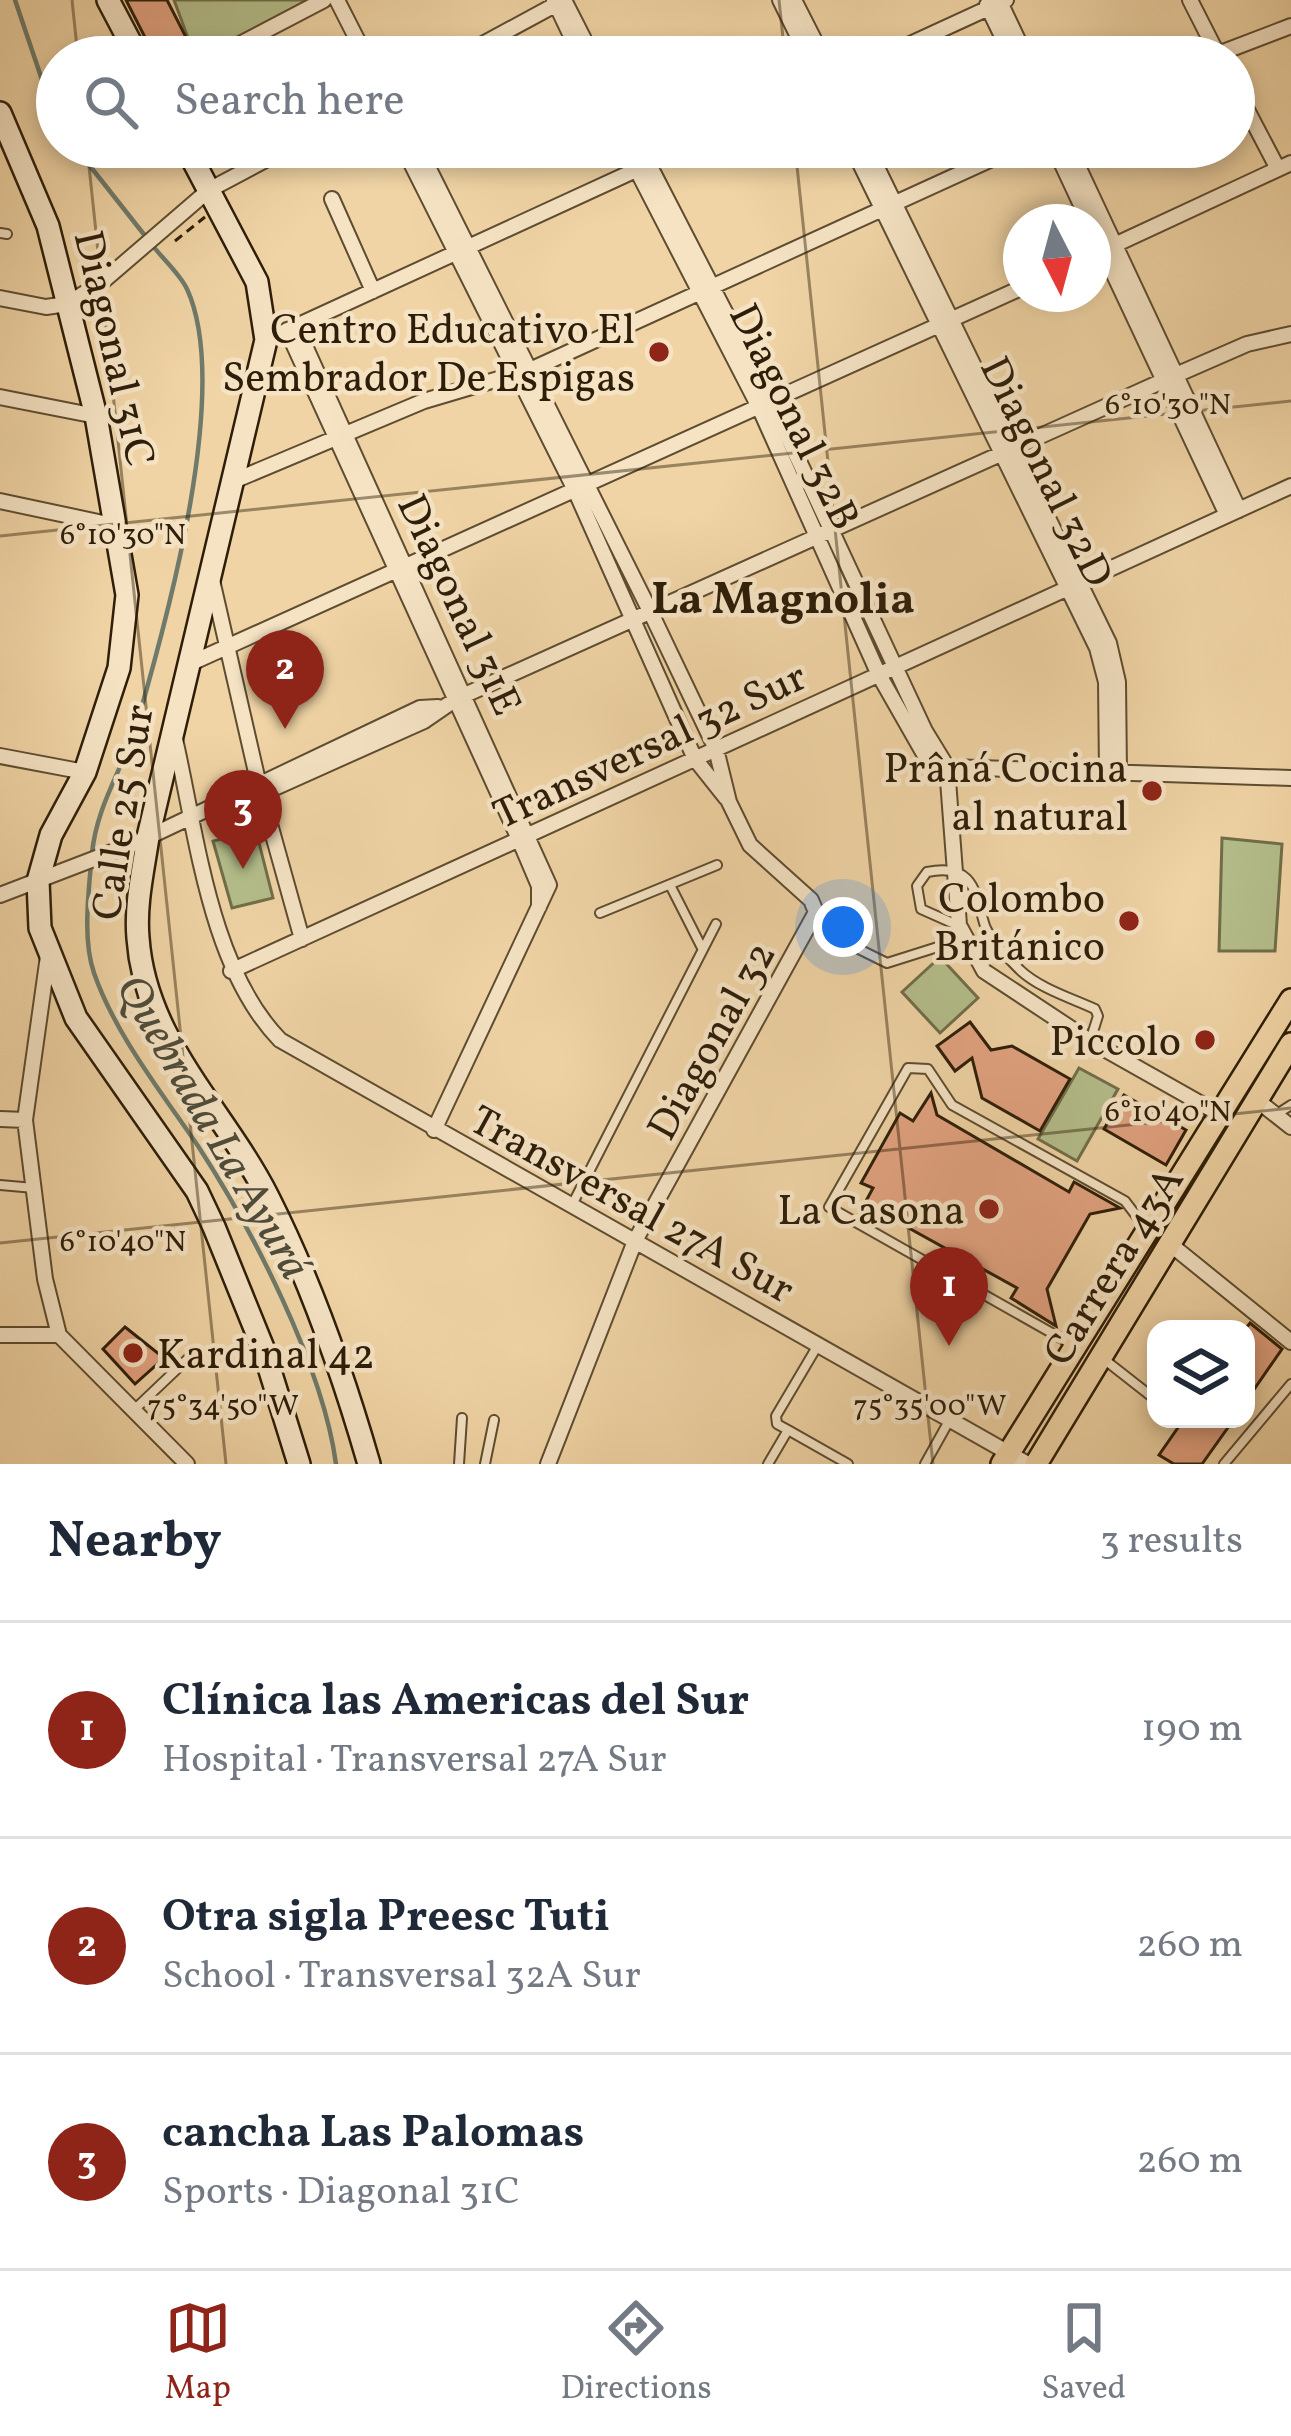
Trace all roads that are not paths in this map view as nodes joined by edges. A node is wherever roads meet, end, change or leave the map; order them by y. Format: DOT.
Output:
graph roads {
  1 [pos="108,0"];
  2 [pos="324,0"];
  3 [pos="337,0"];
  4 [pos="780,0"];
  5 [pos="794,0"];
  6 [pos="1190,0"];
  7 [pos="558,2"];
  8 [pos="996,2"];
  9 [pos="1291,26"];
  10 [pos="127,36"];
  11 [pos="255,36"];
  12 [pos="355,36"];
  13 [pos="497,36"];
  14 [pos="572,36"];
  15 [pos="580,36"];
  16 [pos="798,36"];
  17 [pos="812,36"];
  18 [pos="926,36"];
  19 [pos="1006,36"];
  20 [pos="1015,36"];
  21 [pos="1207,36"];
  22 [pos="1255,40"];
  23 [pos="0,113"];
  24 [pos="1255,119"];
  25 [pos="1284,166"];
  26 [pos="197,168"];
  27 [pos="250,168"];
  28 [pos="415,168"];
  29 [pos="427,168"];
  30 [pos="640,168"];
  31 [pos="642,168"];
  32 [pos="865,168"];
  33 [pos="875,168"];
  34 [pos="973,168"];
  35 [pos="1064,168"];
  36 [pos="1076,168"];
  37 [pos="209,190"];
  38 [pos="332,199"];
  39 [pos="1081,204"];
  40 [pos="1088,204"];
  41 [pos="889,207"];
  42 [pos="1111,247"];
  43 [pos="462,250"];
  44 [pos="1111,264"];
  45 [pos="373,291"];
  46 [pos="704,291"];
  47 [pos="1003,296"];
  48 [pos="0,298"];
  49 [pos="67,304"];
  50 [pos="946,322"];
  51 [pos="283,332"];
  52 [pos="1291,334"];
  53 [pos="524,372"];
  54 [pos="1170,378"];
  55 [pos="0,397"];
  56 [pos="765,404"];
  57 [pos="96,416"];
  58 [pos="342,434"];
  59 [pos="1009,451"];
  60 [pos="236,480"];
  61 [pos="1291,486"];
  62 [pos="582,487"];
  63 [pos="0,501"];
  64 [pos="1233,512"];
  65 [pos="117,526"];
  66 [pos="827,534"];
  67 [pos="402,568"];
  68 [pos="210,569"];
  69 [pos="1076,584"];
  70 [pos="644,616"];
  71 [pos="226,647"];
  72 [pos="186,665"];
  73 [pos="896,667"];
  74 [pos="879,675"];
  75 [pos="461,697"];
  76 [pos="172,728"];
  77 [pos="716,749"];
  78 [pos="0,756"];
  79 [pos="695,759"];
  80 [pos="947,767"];
  81 [pos="85,772"];
  82 [pos="1113,772"];
  83 [pos="1291,778"];
  84 [pos="260,788"];
  85 [pos="729,802"];
  86 [pos="192,815"];
  87 [pos="525,837"];
  88 [pos="140,841"];
  89 [pos="717,865"];
  90 [pos="951,871"];
  91 [pos="45,879"];
  92 [pos="670,885"];
  93 [pos="0,895"];
  94 [pos="600,913"];
  95 [pos="716,923"];
  96 [pos="812,926"];
  97 [pos="961,932"];
  98 [pos="302,939"];
  99 [pos="703,949"];
  100 [pos="48,954"];
  101 [pos="231,971"];
  102 [pos="1291,1000"];
  103 [pos="1090,1041"];
  104 [pos="1291,1044"];
  105 [pos="1291,1105"];
  106 [pos="1268,1107"];
  107 [pos="1223,1116"];
  108 [pos="0,1119"];
  109 [pos="26,1120"];
  110 [pos="1291,1127"];
  111 [pos="434,1130"];
  112 [pos="0,1185"];
  113 [pos="34,1188"];
  114 [pos="572,1207"];
  115 [pos="1147,1230"];
  116 [pos="634,1241"];
  117 [pos="1170,1244"];
  118 [pos="0,1335"];
  119 [pos="59,1335"];
  120 [pos="1291,1342"];
  121 [pos="818,1345"];
  122 [pos="1074,1346"];
  123 [pos="196,1351"];
  124 [pos="1101,1357"];
  125 [pos="1291,1384"];
  126 [pos="1147,1393"];
  127 [pos="135,1409"];
  128 [pos="462,1418"];
  129 [pos="950,1419"];
  130 [pos="494,1420"];
  131 [pos="788,1430"];
  132 [pos="1019,1461"];
  133 [pos="929,1463"];
  134 [pos="187,1464"];
  135 [pos="299,1464"];
  136 [pos="370,1464"];
  137 [pos="459,1464"];
  138 [pos="485,1464"];
  139 [pos="548,1464"];
  140 [pos="768,1464"];
  141 [pos="848,1464"];
  142 [pos="1224,1464"];
  1 -- 10 [label="main road"];
  2 -- 11 [label="street"];
  3 -- 12 [label="street"];
  4 -- 16 [label="street"];
  5 -- 17 [label="street"];
  6 -- 21 [label="street"];
  7 -- 13 [label="street"];
  7 -- 14 [label="street"];
  7 -- 15 [label="street"];
  8 -- 18 [label="street"];
  8 -- 19 [label="street"];
  8 -- 20 [label="street"];
  9 -- 22 [label="street"];
  23 -- 49 [label="main road, Diagonal 31C"];
  24 -- 25 [label="street"];
  25 -- 42 [label="street"];
  26 -- 37 [label="main road, Calle 25 Sur"];
  27 -- 37 [label="street"];
  28 -- 43 [label="street, Diagonal 32"];
  29 -- 43 [label="street, Diagonal 32"];
  30 -- 43 [label="street"];
  31 -- 46 [label="street, Diagonal 32B"];
  32 -- 41 [label="street, Diagonal 32D"];
  33 -- 41 [label="street, Diagonal 32D"];
  34 -- 41 [label="street"];
  35 -- 39 [label="street"];
  36 -- 40 [label="street"];
  37 -- 49 [label="street"];
  37 -- 51 [label="main road, Calle 25 Sur"];
  38 -- 45 [label="street"];
  41 -- 46 [label="street"];
  41 -- 50 [label="street, Diagonal 32D"];
  43 -- 45 [label="street"];
  43 -- 53 [label="street, Diagonal 32"];
  44 -- 54 [label="street"];
  45 -- 51 [label="street"];
  46 -- 53 [label="street"];
  46 -- 56 [label="street, Diagonal 32B"];
  47 -- 50 [label="street"];
  48 -- 49 [label="street"];
  49 -- 57 [label="main road, Diagonal 31C"];
  50 -- 56 [label="street"];
  50 -- 59 [label="street, Diagonal 32D"];
  51 -- 58 [label="street, Diagonal 31E"];
  51 -- 60 [label="main road, Calle 25 Sur"];
  52 -- 54 [label="street"];
  53 -- 58 [label="street"];
  53 -- 62 [label="street, Diagonal 32"];
  54 -- 59 [label="street"];
  54 -- 64 [label="street"];
  55 -- 57 [label="street"];
  56 -- 62 [label="street"];
  56 -- 66 [label="street, Diagonal 32B"];
  57 -- 65 [label="main road, Diagonal 31C"];
  58 -- 60 [label="street"];
  58 -- 67 [label="street, Diagonal 31E"];
  59 -- 66 [label="street"];
  59 -- 69 [label="street, Diagonal 32D"];
  60 -- 68 [label="main road, Calle 25 Sur"];
  61 -- 64 [label="street, Transversal 32 Sur"];
  62 -- 67 [label="street"];
  62 -- 70 [label="street, Diagonal 32"];
  63 -- 65 [label="street"];
  64 -- 69 [label="street, Transversal 32 Sur"];
  65 -- 81 [label="main road, Diagonal 31C"];
  66 -- 70 [label="street"];
  66 -- 73 [label="street, Diagonal 32B"];
  66 -- 74 [label="street, Diagonal 32B"];
  67 -- 71 [label="street"];
  67 -- 75 [label="street, Diagonal 31E"];
  68 -- 71 [label="street"];
  68 -- 72 [label="main road, Calle 25 Sur"];
  69 -- 73 [label="street, Transversal 32 Sur"];
  69 -- 82 [label="street, Diagonal 32D"];
  70 -- 75 [label="street"];
  70 -- 77 [label="street, Diagonal 32"];
  70 -- 79 [label="street, Diagonal 32"];
  71 -- 72 [label="street"];
  71 -- 84 [label="street"];
  72 -- 76 [label="main road, Calle 25 Sur"];
  73 -- 74 [label="street, Transversal 32 Sur"];
  73 -- 80 [label="street, Diagonal 32B"];
  74 -- 77 [label="street, Transversal 32 Sur"];
  74 -- 80 [label="street, Diagonal 32B"];
  75 -- 84 [label="street"];
  75 -- 87 [label="street, Diagonal 31E"];
  76 -- 86 [label="street"];
  76 -- 88 [label="main road, Calle 25 Sur"];
  77 -- 79 [label="street, Transversal 32 Sur"];
  77 -- 85 [label="street, Diagonal 32"];
  78 -- 81 [label="street"];
  79 -- 85 [label="street, Diagonal 32"];
  79 -- 87 [label="street, Transversal 32 Sur"];
  80 -- 82 [label="street"];
  80 -- 90 [label="street, Diagonal 32B"];
  81 -- 91 [label="main road, Diagonal 31C"];
  82 -- 83 [label="street"];
  84 -- 86 [label="street"];
  84 -- 98 [label="street"];
  85 -- 96 [label="street, Diagonal 32"];
  86 -- 88 [label="street"];
  86 -- 101 [label="street"];
  87 -- 98 [label="street, Transversal 32 Sur"];
  87 -- 111 [label="street, Diagonal 31E"];
  88 -- 91 [label="street"];
  88 -- 136 [label="main road, Calle 25 Sur"];
  89 -- 92 [label="lane"];
  90 -- 97 [label="street, Diagonal 32B"];
  90 -- 97 [label="lane"];
  90 -- 103 [label="lane"];
  91 -- 93 [label="street"];
  91 -- 100 [label="main road"];
  92 -- 94 [label="lane"];
  92 -- 99 [label="lane"];
  95 -- 99 [label="lane"];
  96 -- 97 [label="lane"];
  96 -- 116 [label="street, Diagonal 32"];
  97 -- 103 [label="street"];
  98 -- 101 [label="street, Transversal 32 Sur"];
  99 -- 114 [label="lane"];
  100 -- 109 [label="street"];
  100 -- 135 [label="main road"];
  101 -- 111 [label="street, Transversal 27A Sur"];
  102 -- 107 [label="main road, Carrera 43A"];
  103 -- 107 [label="street"];
  104 -- 106 [label="main road, Carrera 43A"];
  105 -- 106 [label="lane"];
  106 -- 110 [label="street"];
  106 -- 117 [label="main road, Carrera 43A"];
  107 -- 115 [label="main road, Carrera 43A"];
  108 -- 109 [label="street"];
  109 -- 113 [label="street"];
  111 -- 114 [label="street, Transversal 27A Sur"];
  112 -- 113 [label="lane"];
  113 -- 119 [label="street"];
  114 -- 116 [label="street, Transversal 27A Sur"];
  115 -- 122 [label="main road, Carrera 43A"];
  115 -- 122 [label="lane"];
  116 -- 121 [label="street, Transversal 27A Sur"];
  116 -- 139 [label="street, Diagonal 32"];
  117 -- 120 [label="street"];
  117 -- 124 [label="main road, Carrera 43A"];
  118 -- 119 [label="street"];
  119 -- 127 [label="street"];
  121 -- 129 [label="street, Transversal 27A Sur"];
  121 -- 131 [label="lane"];
  122 -- 132 [label="main road, Carrera 43A"];
  123 -- 127 [label="lane"];
  124 -- 126 [label="lane"];
  124 -- 132 [label="main road, Carrera 43A"];
  125 -- 142 [label="lane"];
  127 -- 134 [label="street"];
  128 -- 137 [label="lane"];
  129 -- 132 [label="street, Transversal 27A Sur"];
  129 -- 133 [label="lane"];
  130 -- 138 [label="lane"];
  131 -- 140 [label="lane"];
  131 -- 141 [label="lane"];
}
